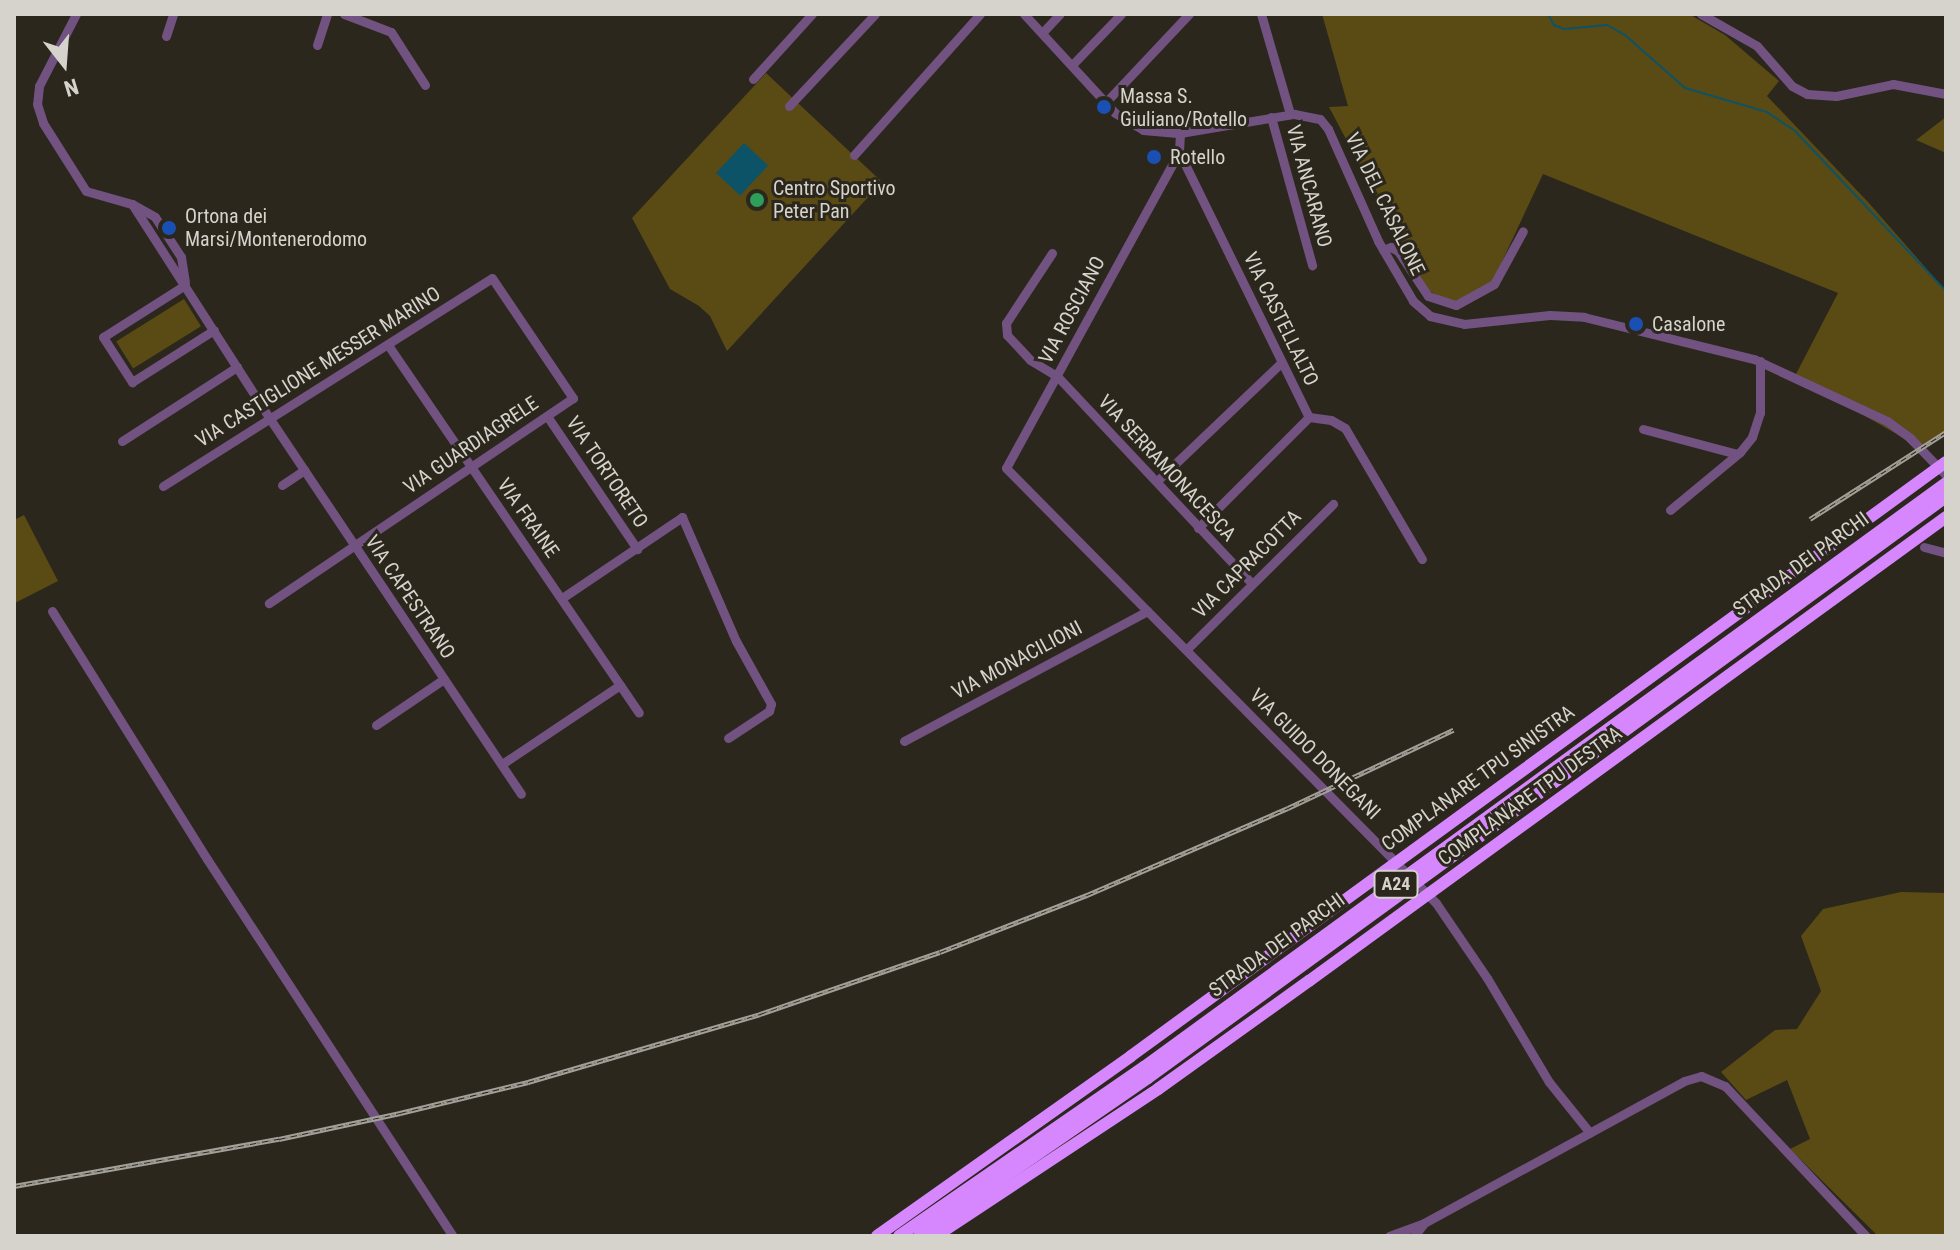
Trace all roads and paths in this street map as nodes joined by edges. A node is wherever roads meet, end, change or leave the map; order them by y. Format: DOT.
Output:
graph roads {
  1 [pos="76,14"];
  2 [pos="173,14"];
  3 [pos="327,14"];
  4 [pos="344,14"];
  5 [pos="812,14"];
  6 [pos="875,14"];
  7 [pos="980,14"];
  8 [pos="1024,14"];
  9 [pos="1060,14"];
  10 [pos="1121,14"];
  11 [pos="1189,14"];
  12 [pos="1261,14"];
  13 [pos="1701,14"];
  14 [pos="1042,33"];
  15 [pos="166,36"];
  16 [pos="317,45"];
  17 [pos="1072,65"];
  18 [pos="753,79"];
  19 [pos="425,85"];
  20 [pos="1946,94"];
  21 [pos="1106,102"];
  22 [pos="789,106"];
  23 [pos="1290,114"];
  24 [pos="1271,117"];
  25 [pos="1180,133"];
  26 [pos="1179,152"];
  27 [pos="854,155"];
  28 [pos="1523,231"];
  29 [pos="1383,250"];
  30 [pos="1052,253"];
  31 [pos="1312,265"];
  32 [pos="492,278"];
  33 [pos="185,285"];
  34 [pos="214,330"];
  35 [pos="388,345"];
  36 [pos="1760,361"];
  37 [pos="1281,363"];
  38 [pos="237,367"];
  39 [pos="1057,376"];
  40 [pos="547,416"];
  41 [pos="1309,417"];
  42 [pos="270,419"];
  43 [pos="1643,429"];
  44 [pos="122,441"];
  45 [pos="1737,454"];
  46 [pos="1946,462"];
  47 [pos="470,467"];
  48 [pos="1006,468"];
  49 [pos="304,470"];
  50 [pos="1946,475"];
  51 [pos="1157,481"];
  52 [pos="1946,483"];
  53 [pos="282,485"];
  54 [pos="163,486"];
  55 [pos="1946,497"];
  56 [pos="1333,504"];
  57 [pos="1670,510"];
  58 [pos="1946,517"];
  59 [pos="1198,528"];
  60 [pos="1892,529"];
  61 [pos="354,545"];
  62 [pos="1924,547"];
  63 [pos="637,549"];
  64 [pos="1946,553"];
  65 [pos="1422,559"];
  66 [pos="1252,584"];
  67 [pos="562,598"];
  68 [pos="269,603"];
  69 [pos="52,611"];
  70 [pos="1147,611"];
  71 [pos="1187,649"];
  72 [pos="444,679"];
  73 [pos="620,685"];
  74 [pos="639,713"];
  75 [pos="376,725"];
  76 [pos="728,738"];
  77 [pos="904,741"];
  78 [pos="502,764"];
  79 [pos="521,794"];
  80 [pos="1590,1133"];
  81 [pos="1424,1223"];
  82 [pos="453,1236"];
  83 [pos="877,1236"];
  84 [pos="899,1236"];
  85 [pos="919,1236"];
  86 [pos="936,1236"];
  87 [pos="1389,1236"];
  88 [pos="1414,1236"];
  89 [pos="1866,1236"];
  1 -- 33 [label="street, VIA CAPESTRANO"];
  2 -- 15 [label="street"];
  3 -- 16 [label="street"];
  4 -- 19 [label="street"];
  5 -- 18 [label="street"];
  6 -- 22 [label="street"];
  7 -- 27 [label="street"];
  8 -- 14 [label="street, VIA DEL CASALONE"];
  9 -- 14 [label="street"];
  10 -- 17 [label="street"];
  11 -- 21 [label="street"];
  12 -- 23 [label="street"];
  13 -- 20 [label="street"];
  14 -- 17 [label="street, VIA DEL CASALONE"];
  17 -- 21 [label="street, VIA DEL CASALONE"];
  21 -- 25 [label="street, VIA DEL CASALONE"];
  23 -- 24 [label="street, VIA DEL CASALONE"];
  23 -- 29 [label="street, VIA DEL CASALONE"];
  24 -- 25 [label="street, VIA DEL CASALONE"];
  24 -- 31 [label="street, VIA ANCARANO"];
  25 -- 26 [label="street"];
  26 -- 37 [label="street, VIA CASTELLALTO"];
  26 -- 39 [label="street, VIA ROSCIANO"];
  28 -- 29 [label="street"];
  29 -- 36 [label="street, VIA DEL CASALONE"];
  30 -- 39 [label="street, VIA SERRAMONACESCA"];
  32 -- 35 [label="street, VIA CASTIGLIONE MESSER MARINO"];
  32 -- 40 [label="street, VIA GUARDIAGRELE"];
  33 -- 34 [label="street, VIA CAPESTRANO"];
  33 -- 34 [label="street"];
  34 -- 38 [label="street, VIA CAPESTRANO"];
  35 -- 42 [label="street, VIA CASTIGLIONE MESSER MARINO"];
  35 -- 47 [label="street, VIA FRAINE"];
  36 -- 45 [label="street"];
  36 -- 50 [label="street, VIA DEL CASALONE"];
  37 -- 41 [label="street, VIA CASTELLALTO"];
  37 -- 51 [label="street"];
  38 -- 42 [label="street, VIA CAPESTRANO"];
  38 -- 44 [label="street"];
  39 -- 48 [label="street, VIA ROSCIANO"];
  39 -- 51 [label="street, VIA SERRAMONACESCA"];
  40 -- 47 [label="street, VIA GUARDIAGRELE"];
  40 -- 63 [label="street, VIA TORTORETO"];
  41 -- 59 [label="street"];
  41 -- 65 [label="street, VIA CASTELLALTO"];
  42 -- 49 [label="street, VIA CAPESTRANO"];
  42 -- 54 [label="street, VIA CASTIGLIONE MESSER MARINO"];
  43 -- 45 [label="street"];
  45 -- 57 [label="street"];
  46 -- 83 [label="highway, COMPLANARE TPU SINISTRA"];
  47 -- 61 [label="street, VIA GUARDIAGRELE"];
  47 -- 67 [label="street, VIA FRAINE"];
  48 -- 70 [label="street, VIA GUIDO DONEGANI"];
  49 -- 53 [label="street"];
  49 -- 61 [label="street, VIA CAPESTRANO"];
  51 -- 59 [label="street, VIA SERRAMONACESCA"];
  52 -- 60 [label="highway, STRADA DEI PARCHI / A24"];
  55 -- 60 [label="highway, STRADA DEI PARCHI / A24"];
  56 -- 66 [label="street, VIA CAPRACOTTA"];
  58 -- 86 [label="highway, COMPLANARE TPU DESTRA"];
  59 -- 66 [label="street, VIA SERRAMONACESCA"];
  60 -- 84 [label="highway, STRADA DEI PARCHI / A24"];
  60 -- 85 [label="highway, STRADA DEI PARCHI / A24"];
  61 -- 68 [label="street, VIA GUARDIAGRELE"];
  61 -- 72 [label="street, VIA CAPESTRANO"];
  62 -- 64 [label="street"];
  63 -- 67 [label="street"];
  63 -- 76 [label="street"];
  66 -- 71 [label="street, VIA CAPRACOTTA"];
  67 -- 73 [label="street, VIA FRAINE"];
  69 -- 82 [label="street"];
  70 -- 71 [label="street, VIA GUIDO DONEGANI"];
  70 -- 77 [label="street, VIA MONACILIONI"];
  71 -- 80 [label="street, VIA GUIDO DONEGANI"];
  72 -- 75 [label="street"];
  72 -- 78 [label="street, VIA CAPESTRANO"];
  73 -- 74 [label="street, VIA FRAINE"];
  73 -- 78 [label="street"];
  78 -- 79 [label="street, VIA CAPESTRANO"];
  80 -- 81 [label="street"];
  80 -- 89 [label="street"];
  81 -- 87 [label="street"];
  81 -- 88 [label="street"];
}
